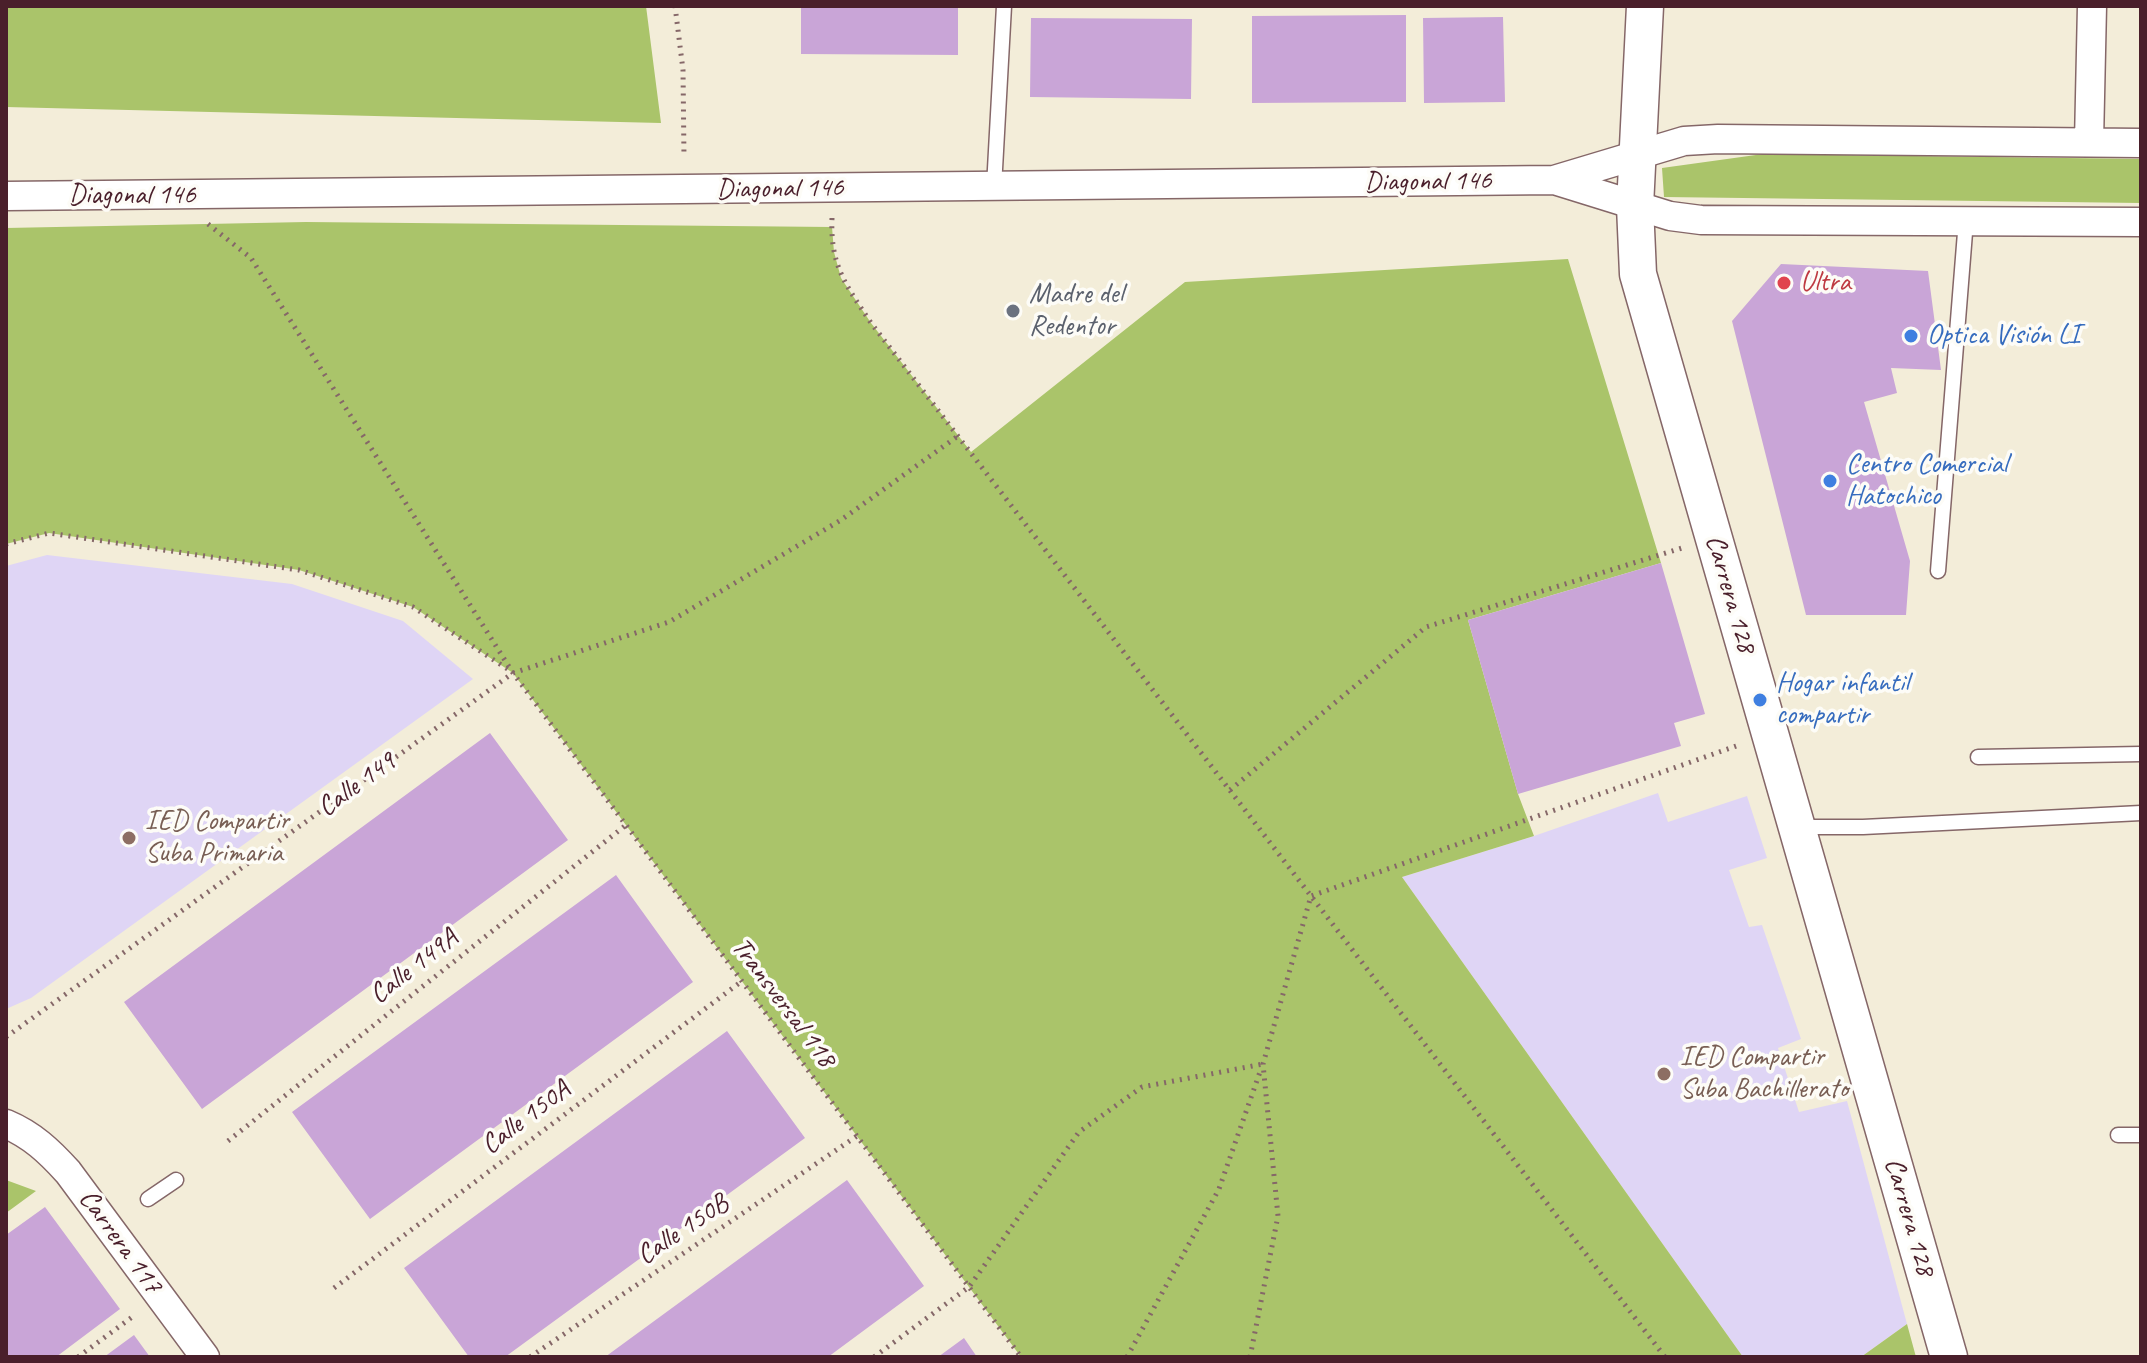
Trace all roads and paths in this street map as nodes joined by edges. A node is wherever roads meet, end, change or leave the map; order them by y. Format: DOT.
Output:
graph roads {
  1 [pos="675,6"];
  2 [pos="1004,6"];
  3 [pos="1645,6"];
  4 [pos="2092,6"];
  5 [pos="2089,142"];
  6 [pos="2141,143"];
  7 [pos="1639,153"];
  8 [pos="1554,180"];
  9 [pos="994,187"];
  10 [pos="834,189"];
  11 [pos="684,190"];
  12 [pos="6,196"];
  13 [pos="173,196"];
  14 [pos="1635,206"];
  15 [pos="1966,220"];
  16 [pos="2141,222"];
  17 [pos="958,436"];
  18 [pos="1713,538"];
  19 [pos="6,544"];
  20 [pos="1938,571"];
  21 [pos="513,673"];
  22 [pos="1770,734"];
  23 [pos="2141,754"];
  24 [pos="1978,757"];
  25 [pos="1230,790"];
  26 [pos="2141,813"];
  27 [pos="626,825"];
  28 [pos="1797,827"];
  29 [pos="1311,896"];
  30 [pos="742,981"];
  31 [pos="6,1037"];
  32 [pos="1263,1064"];
  33 [pos="16,1128"];
  34 [pos="2118,1135"];
  35 [pos="2141,1135"];
  36 [pos="857,1136"];
  37 [pos="228,1141"];
  38 [pos="176,1180"];
  39 [pos="148,1199"];
  40 [pos="969,1287"];
  41 [pos="334,1288"];
  42 [pos="161,1296"];
  43 [pos="78,1357"];
  44 [pos="205,1357"];
  45 [pos="530,1357"];
  46 [pos="874,1357"];
  47 [pos="1021,1357"];
  48 [pos="1127,1357"];
  49 [pos="1250,1357"];
  50 [pos="1665,1357"];
  51 [pos="1949,1357"];
  1 -- 11 [label="path"];
  2 -- 9 [label="lane"];
  3 -- 7 [label="street, Carrera 128"];
  4 -- 5 [label="street"];
  5 -- 6 [label="street, Diagonal 146"];
  5 -- 7 [label="street, Diagonal 146"];
  7 -- 8 [label="street, Diagonal 146"];
  7 -- 14 [label="street, Carrera 128"];
  8 -- 9 [label="street, Diagonal 146"];
  8 -- 14 [label="street, Diagonal 146"];
  9 -- 10 [label="street, Diagonal 146"];
  10 -- 11 [label="street, Diagonal 146"];
  10 -- 17 [label="path"];
  11 -- 13 [label="street, Diagonal 146"];
  12 -- 13 [label="street, Diagonal 146"];
  13 -- 21 [label="path, Transversal 118"];
  14 -- 15 [label="street, Diagonal 146"];
  14 -- 18 [label="street, Carrera 128"];
  15 -- 16 [label="street, Diagonal 146"];
  15 -- 20 [label="lane"];
  17 -- 21 [label="path, Calle 149"];
  17 -- 25 [label="path"];
  18 -- 22 [label="street, Carrera 128"];
  18 -- 25 [label="path"];
  19 -- 21 [label="path"];
  21 -- 27 [label="path, Transversal 118"];
  21 -- 31 [label="path, Calle 149"];
  22 -- 28 [label="street, Carrera 128"];
  22 -- 29 [label="path"];
  23 -- 24 [label="lane"];
  25 -- 29 [label="path"];
  26 -- 28 [label="lane"];
  27 -- 30 [label="path, Transversal 118"];
  27 -- 37 [label="path, Calle 149A"];
  28 -- 51 [label="street, Carrera 128"];
  29 -- 32 [label="path"];
  29 -- 50 [label="path"];
  30 -- 36 [label="path, Transversal 118"];
  30 -- 41 [label="path, Calle 150A"];
  32 -- 40 [label="path"];
  32 -- 48 [label="path"];
  32 -- 49 [label="path"];
  33 -- 42 [label="street, Carrera 117"];
  34 -- 35 [label="lane"];
  36 -- 40 [label="path, Transversal 118"];
  36 -- 45 [label="path, Calle 150B"];
  38 -- 39 [label="lane"];
  40 -- 46 [label="path"];
  40 -- 47 [label="path, Transversal 118"];
  42 -- 43 [label="path"];
  42 -- 44 [label="street, Carrera 117"];
}
